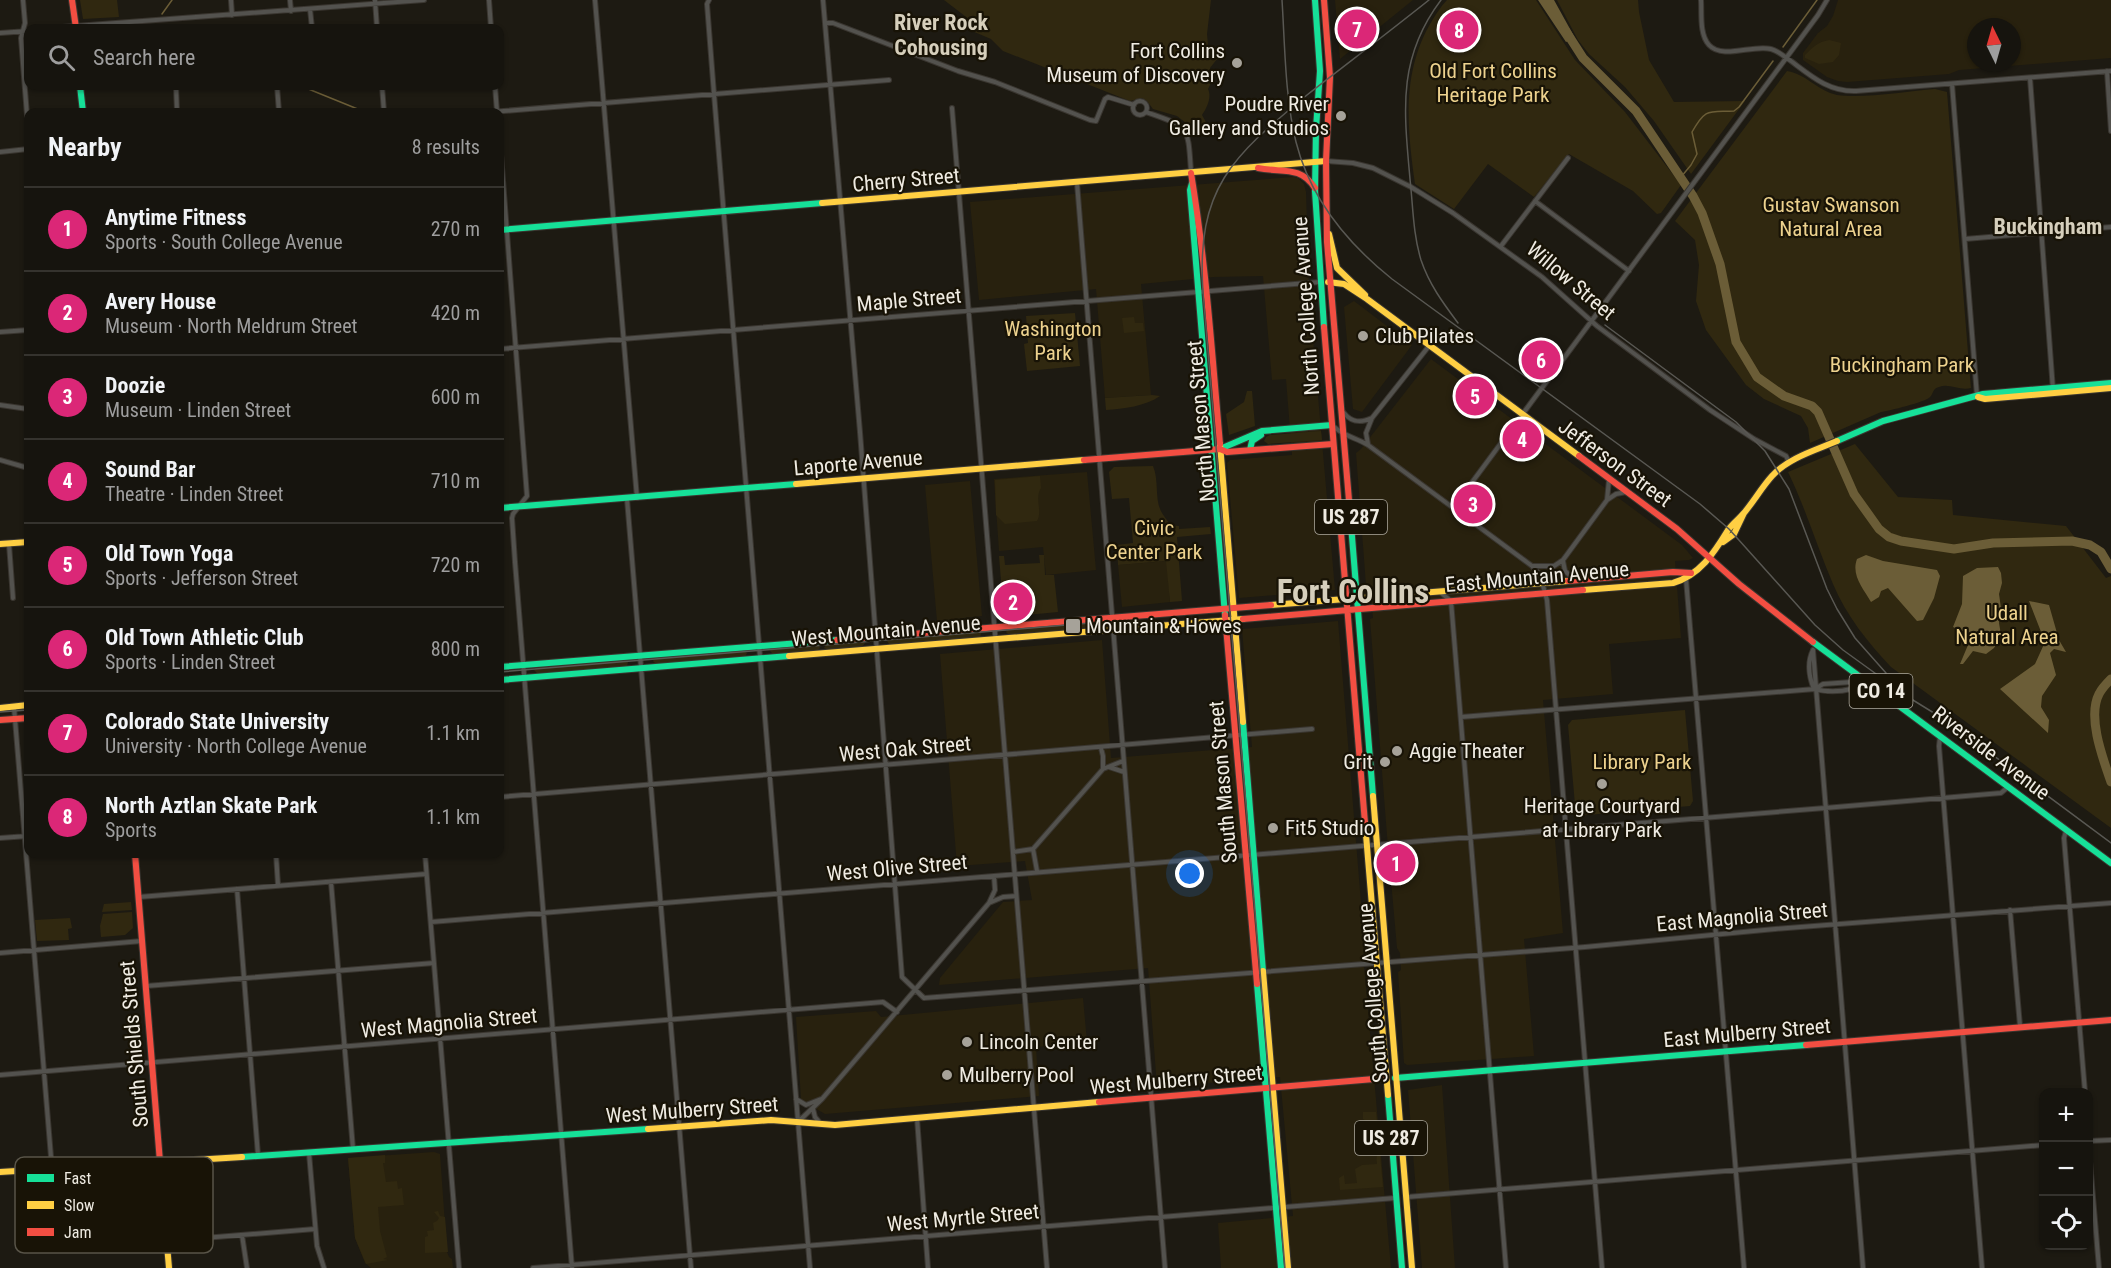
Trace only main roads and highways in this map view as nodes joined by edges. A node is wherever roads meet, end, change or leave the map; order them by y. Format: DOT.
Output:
graph roads {
  1 [pos="72,0"];
  2 [pos="1315,0"];
  3 [pos="1324,0"];
  4 [pos="75,24"];
  5 [pos="80,90"];
  6 [pos="82,108"];
  7 [pos="1326,161"];
  8 [pos="1316,162"];
  9 [pos="1255,167"];
  10 [pos="1191,173"];
  11 [pos="1192,182"];
  12 [pos="1315,188"];
  13 [pos="1327,227"];
  14 [pos="504,230"];
  15 [pos="1320,282"];
  16 [pos="1330,282"];
  17 [pos="1367,299"];
  18 [pos="2111,383"];
  19 [pos="2111,388"];
  20 [pos="2053,391"];
  21 [pos="1332,426"];
  22 [pos="1288,429"];
  23 [pos="1333,444"];
  24 [pos="1212,450"];
  25 [pos="1220,450"];
  26 [pos="1250,450"];
  27 [pos="504,508"];
  28 [pos="24,542"];
  29 [pos="0,544"];
  30 [pos="1710,558"];
  31 [pos="1689,576"];
  32 [pos="1358,598"];
  33 [pos="1346,599"];
  34 [pos="1233,607"];
  35 [pos="1224,608"];
  36 [pos="1359,608"];
  37 [pos="1347,609"];
  38 [pos="1226,619"];
  39 [pos="1234,619"];
  40 [pos="504,667"];
  41 [pos="504,680"];
  42 [pos="24,705"];
  43 [pos="0,708"];
  44 [pos="24,718"];
  45 [pos="0,720"];
  46 [pos="135,858"];
  47 [pos="2111,863"];
  48 [pos="2111,1020"];
  49 [pos="1386,1078"];
  50 [pos="1398,1078"];
  51 [pos="1273,1088"];
  52 [pos="1266,1089"];
  53 [pos="1393,1153"];
  54 [pos="160,1157"];
  55 [pos="213,1159"];
  56 [pos="15,1172"];
  57 [pos="0,1173"];
  58 [pos="1406,1197"];
  59 [pos="1395,1198"];
  60 [pos="1280,1207"];
  61 [pos="1410,1248"];
  62 [pos="168,1253"];
  63 [pos="170,1268"];
  64 [pos="1281,1268"];
  65 [pos="1288,1268"];
  66 [pos="1402,1268"];
  67 [pos="1412,1268"];
  1 -- 4 [label="main road"];
  2 -- 8 [label="main road, North College Avenue / US 287"];
  3 -- 7 [label="main road, North College Avenue / US 287"];
  5 -- 6 [label="main road"];
  7 -- 8 [label="main road, Willow Street"];
  7 -- 13 [label="main road, North College Avenue / US 287"];
  8 -- 9 [label="main road, Cherry Street"];
  8 -- 12 [label="main road, North College Avenue / US 287"];
  9 -- 10 [label="main road, Cherry Street"];
  9 -- 12 [label="main road"];
  10 -- 11 [label="main road"];
  10 -- 14 [label="main road, Cherry Street"];
  11 -- 24 [label="main road, South Mason Street"];
  11 -- 25 [label="main road, North Mason Street"];
  12 -- 15 [label="main road, North College Avenue / US 287"];
  13 -- 16 [label="main road, North College Avenue / US 287"];
  13 -- 17 [label="main road, CO 14"];
  15 -- 16 [label="main road, Jefferson Street"];
  15 -- 21 [label="main road, North College Avenue / US 287"];
  16 -- 17 [label="main road, Jefferson Street / CO 14"];
  16 -- 32 [label="main road, North College Avenue / US 287"];
  17 -- 30 [label="main road, Jefferson Street / CO 14"];
  18 -- 20 [label="main road"];
  19 -- 20 [label="main road"];
  20 -- 30 [label="main road, East Mountain Avenue"];
  21 -- 22 [label="main road, Laporte Avenue"];
  21 -- 23 [label="main road, North College Avenue / US 287"];
  22 -- 25 [label="main road, Laporte Avenue"];
  22 -- 26 [label="main road"];
  23 -- 26 [label="main road, Laporte Avenue"];
  23 -- 33 [label="main road, North College Avenue / US 287"];
  24 -- 25 [label="main road, Laporte Avenue"];
  24 -- 27 [label="main road, Laporte Avenue"];
  24 -- 35 [label="main road, South Mason Street"];
  25 -- 26 [label="main road, Laporte Avenue"];
  25 -- 34 [label="main road, North Mason Street"];
  28 -- 29 [label="main road"];
  30 -- 31 [label="main road, East Mountain Avenue"];
  30 -- 47 [label="main road, Riverside Avenue / CO 14"];
  31 -- 32 [label="main road, East Mountain Avenue"];
  31 -- 36 [label="main road, East Mountain Avenue"];
  32 -- 33 [label="main road, East Mountain Avenue"];
  32 -- 36 [label="main road, North College Avenue / US 287"];
  33 -- 34 [label="main road, West Mountain Avenue"];
  33 -- 37 [label="main road, North College Avenue / US 287"];
  34 -- 35 [label="main road, West Mountain Avenue"];
  34 -- 39 [label="main road, North Mason Street"];
  35 -- 38 [label="main road, South Mason Street"];
  35 -- 40 [label="main road, West Mountain Avenue"];
  36 -- 37 [label="main road, East Mountain Avenue"];
  36 -- 50 [label="main road, South College Avenue / US 287"];
  37 -- 39 [label="main road, West Mountain Avenue"];
  37 -- 49 [label="main road, South College Avenue / US 287"];
  38 -- 39 [label="main road, West Mountain Avenue"];
  38 -- 41 [label="main road, West Mountain Avenue"];
  38 -- 52 [label="main road, South Mason Street"];
  39 -- 51 [label="main road, South Mason Street"];
  42 -- 43 [label="main road"];
  44 -- 45 [label="main road"];
  46 -- 54 [label="main road, South Shields Street"];
  48 -- 50 [label="main road, East Mulberry Street"];
  49 -- 50 [label="main road, East Mulberry Street"];
  49 -- 51 [label="main road, West Mulberry Street"];
  49 -- 53 [label="main road, South College Avenue / US 287"];
  50 -- 58 [label="main road, South College Avenue / US 287"];
  51 -- 52 [label="main road, West Mulberry Street"];
  51 -- 60 [label="main road, South Mason Street"];
  52 -- 55 [label="main road, West Mulberry Street"];
  52 -- 60 [label="main road, South Mason Street"];
  53 -- 58 [label="main road"];
  53 -- 59 [label="main road, South College Avenue / US 287"];
  56 -- 57 [label="main road, West Mulberry Street"];
  58 -- 61 [label="main road, South College Avenue / US 287"];
  59 -- 61 [label="main road"];
  59 -- 66 [label="main road, South College Avenue / US 287"];
  60 -- 64 [label="main road, South Mason Street"];
  60 -- 65 [label="main road, South Mason Street"];
  61 -- 67 [label="main road, South College Avenue / US 287"];
  62 -- 63 [label="main road, South Shields Street"];
}
